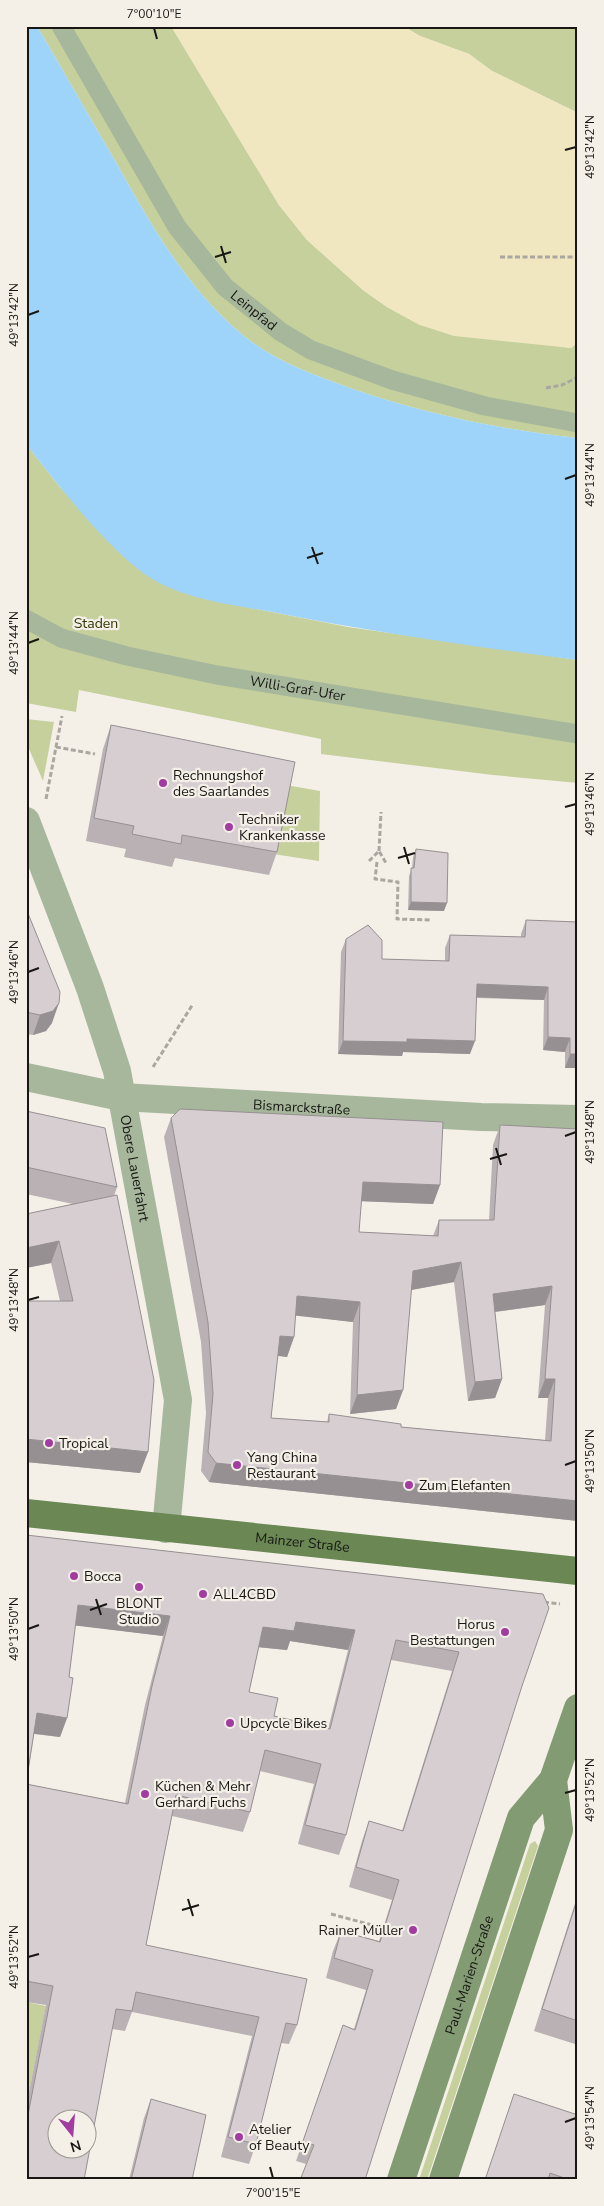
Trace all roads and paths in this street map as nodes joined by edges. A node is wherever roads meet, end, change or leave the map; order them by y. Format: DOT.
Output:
graph roads {
  1 [pos="62,26"];
  2 [pos="500,257"];
  3 [pos="578,257"];
  4 [pos="578,377"];
  5 [pos="537,390"];
  6 [pos="578,422"];
  7 [pos="26,619"];
  8 [pos="62,716"];
  9 [pos="578,734"];
  10 [pos="56,747"];
  11 [pos="95,754"];
  12 [pos="47,793"];
  13 [pos="381,812"];
  14 [pos="26,821"];
  15 [pos="379,851"];
  16 [pos="377,862"];
  17 [pos="430,920"];
  18 [pos="193,1004"];
  19 [pos="151,1073"];
  20 [pos="26,1077"];
  21 [pos="121,1097"];
  22 [pos="578,1119"];
  23 [pos="26,1513"];
  24 [pos="166,1529"];
  25 [pos="578,1571"];
  26 [pos="578,1708"];
  27 [pos="553,1780"];
  28 [pos="331,1914"];
  29 [pos="383,1928"];
  30 [pos="401,2180"];
  31 [pos="443,2180"];
  1 -- 6 [label="lane, Leinpfad"];
  2 -- 3 [label="path"];
  4 -- 5 [label="path"];
  7 -- 9 [label="lane, Willi-Graf-Ufer"];
  8 -- 10 [label="path"];
  10 -- 11 [label="path"];
  10 -- 12 [label="path"];
  13 -- 15 [label="path"];
  14 -- 21 [label="street, Obere Lauerfahrt"];
  15 -- 16 [label="path"];
  15 -- 16 [label="path"];
  16 -- 17 [label="path"];
  18 -- 19 [label="path"];
  20 -- 21 [label="street, Bismarckstraße"];
  21 -- 22 [label="street, Bismarckstraße"];
  21 -- 24 [label="street, Obere Lauerfahrt"];
  23 -- 24 [label="main road, Mainzer Straße"];
  24 -- 25 [label="main road, Mainzer Straße"];
  26 -- 27 [label="main road, Paul-Marien-Straße"];
  27 -- 30 [label="main road, Paul-Marien-Straße"];
  27 -- 31 [label="main road, Paul-Marien-Straße"];
  28 -- 29 [label="path"];
}
